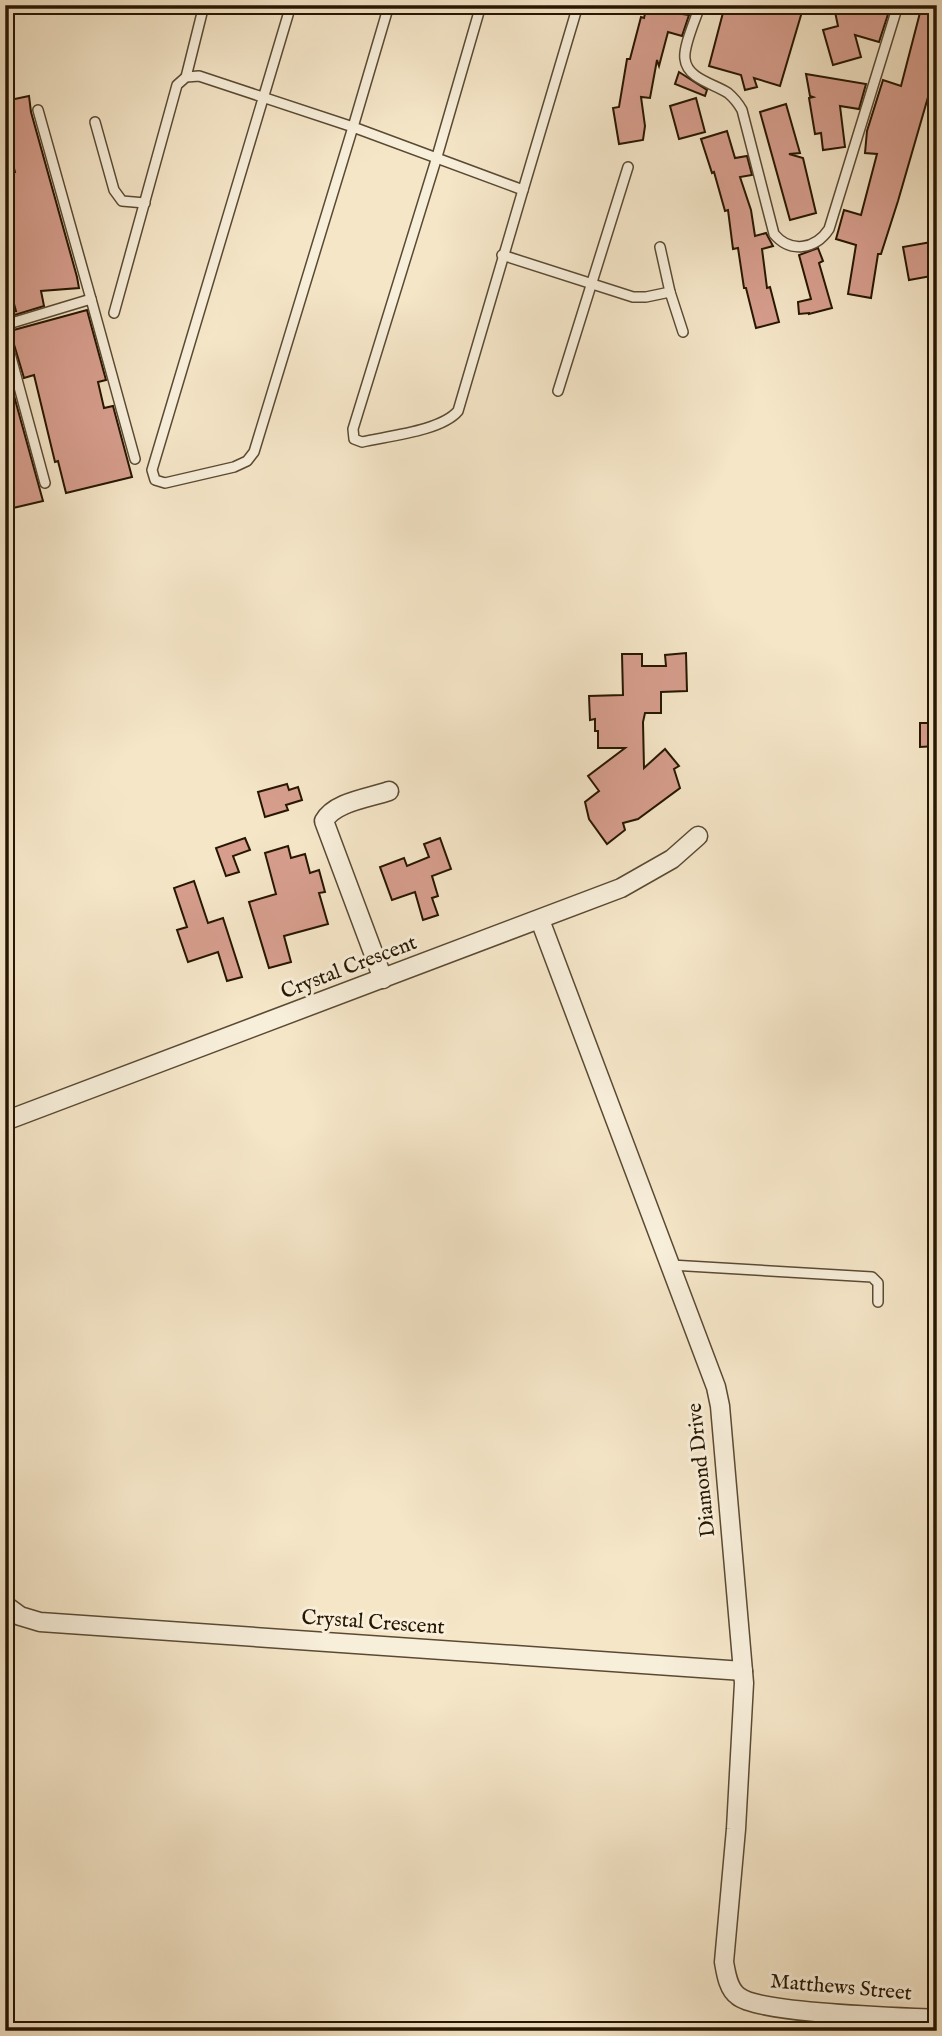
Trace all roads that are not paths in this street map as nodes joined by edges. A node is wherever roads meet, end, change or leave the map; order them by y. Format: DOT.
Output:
graph roads {
  1 [pos="204,5"];
  2 [pos="291,5"];
  3 [pos="388,5"];
  4 [pos="481,5"];
  5 [pos="578,5"];
  6 [pos="700,5"];
  7 [pos="898,5"];
  8 [pos="186,77"];
  9 [pos="262,97"];
  10 [pos="38,110"];
  11 [pos="95,122"];
  12 [pos="353,127"];
  13 [pos="436,160"];
  14 [pos="628,167"];
  15 [pos="523,190"];
  16 [pos="145,203"];
  17 [pos="660,247"];
  18 [pos="502,255"];
  19 [pos="590,283"];
  20 [pos="670,292"];
  21 [pos="91,299"];
  22 [pos="114,313"];
  23 [pos="5,325"];
  24 [pos="683,332"];
  25 [pos="5,335"];
  26 [pos="558,391"];
  27 [pos="135,459"];
  28 [pos="45,482"];
  29 [pos="389,791"];
  30 [pos="698,836"];
  31 [pos="540,920"];
  32 [pos="383,979"];
  33 [pos="5,1121"];
  34 [pos="671,1265"];
  35 [pos="878,1302"];
  36 [pos="5,1605"];
  37 [pos="743,1671"];
  38 [pos="724,1962"];
  39 [pos="937,2019"];
  1 -- 8 [label="lane"];
  2 -- 9 [label="lane"];
  3 -- 12 [label="lane"];
  4 -- 13 [label="lane"];
  5 -- 15 [label="lane"];
  6 -- 7 [label="lane"];
  8 -- 9 [label="lane"];
  8 -- 16 [label="lane"];
  9 -- 12 [label="lane"];
  9 -- 12 [label="lane"];
  10 -- 21 [label="lane"];
  11 -- 16 [label="lane"];
  12 -- 13 [label="lane"];
  13 -- 15 [label="lane"];
  13 -- 18 [label="lane"];
  14 -- 19 [label="lane"];
  15 -- 18 [label="lane"];
  16 -- 22 [label="lane"];
  17 -- 20 [label="lane"];
  18 -- 19 [label="lane"];
  19 -- 20 [label="lane"];
  19 -- 26 [label="lane"];
  20 -- 24 [label="lane"];
  21 -- 23 [label="lane"];
  21 -- 27 [label="lane"];
  25 -- 28 [label="lane"];
  29 -- 32 [label="street"];
  30 -- 31 [label="street, Crystal Crescent"];
  31 -- 32 [label="street, Crystal Crescent"];
  31 -- 34 [label="street, Diamond Drive"];
  32 -- 33 [label="street, Crystal Crescent"];
  34 -- 35 [label="lane"];
  34 -- 37 [label="street, Diamond Drive"];
  36 -- 37 [label="street, Crystal Crescent"];
  37 -- 38 [label="street, Diamond Drive"];
  38 -- 39 [label="street, Matthews Street"];
}
